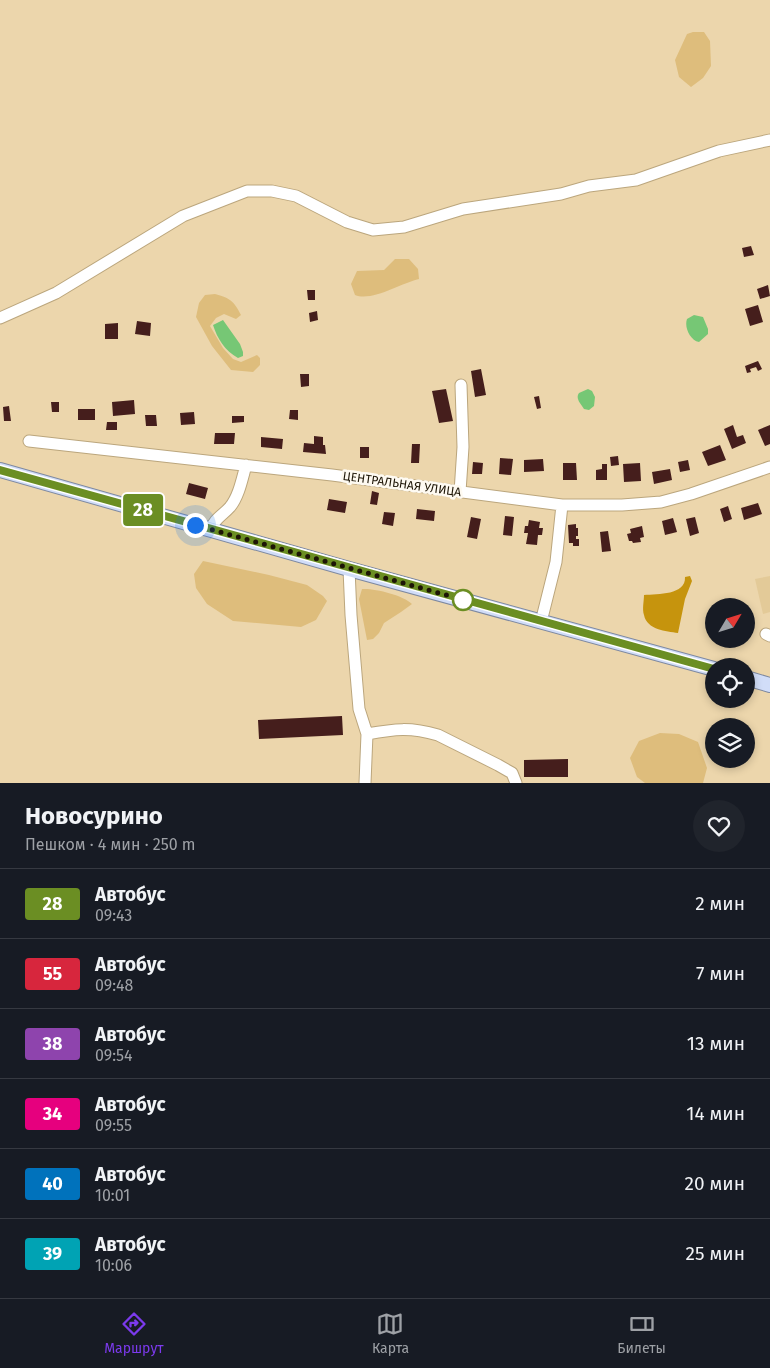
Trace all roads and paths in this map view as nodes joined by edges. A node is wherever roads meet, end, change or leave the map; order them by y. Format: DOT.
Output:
graph roads {
  1 [pos="770,140"];
  2 [pos="0,318"];
  3 [pos="461,385"];
  4 [pos="29,441"];
  5 [pos="246,465"];
  6 [pos="770,466"];
  7 [pos="0,470"];
  8 [pos="460,492"];
  9 [pos="562,505"];
  10 [pos="211,529"];
  11 [pos="349,569"];
  12 [pos="541,622"];
  13 [pos="705,667"];
  14 [pos="755,680"];
  15 [pos="770,683"];
  16 [pos="367,734"];
  17 [pos="365,783"];
  18 [pos="516,783"];
  1 -- 2 [label="street"];
  3 -- 8 [label="street"];
  4 -- 5 [label="street, ЦЕНТРАЛЬНАЯ УЛИЦА"];
  5 -- 8 [label="street, ЦЕНТРАЛЬНАЯ УЛИЦА"];
  5 -- 10 [label="street"];
  6 -- 9 [label="street, ЦЕНТРАЛЬНАЯ УЛИЦА"];
  7 -- 10 [label="main road"];
  8 -- 9 [label="street, ЦЕНТРАЛЬНАЯ УЛИЦА"];
  9 -- 12 [label="street"];
  10 -- 11 [label="main road"];
  11 -- 12 [label="main road"];
  11 -- 16 [label="street"];
  12 -- 13 [label="main road"];
  14 -- 15 [label="main road"];
  16 -- 17 [label="street"];
  16 -- 18 [label="street"];
}
